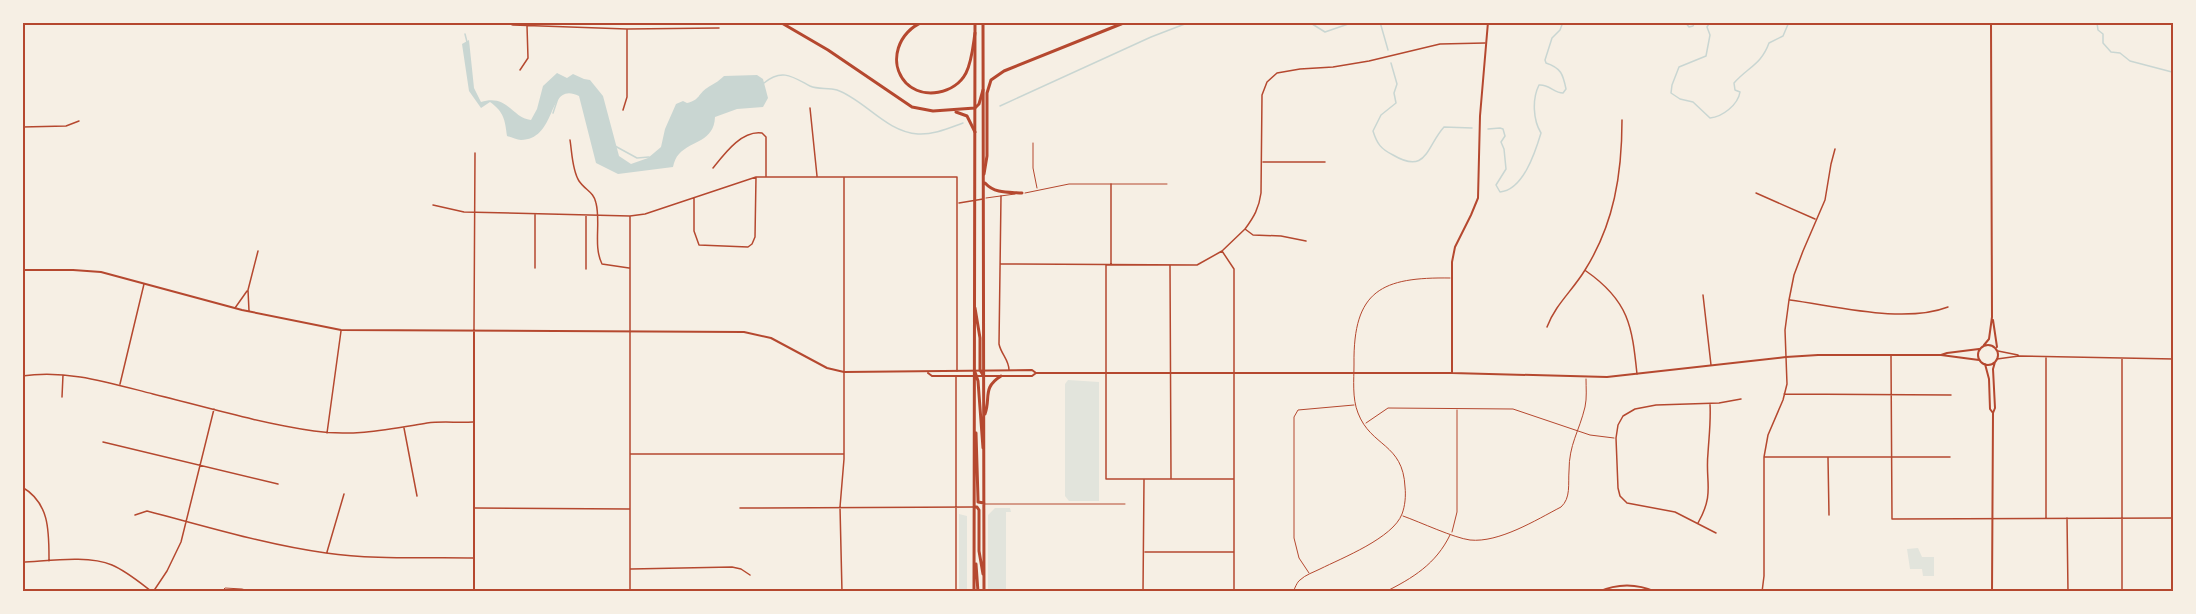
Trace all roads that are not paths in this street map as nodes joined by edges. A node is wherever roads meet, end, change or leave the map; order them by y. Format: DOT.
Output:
graph roads {
  1 [pos="504,22"];
  2 [pos="780,22"];
  3 [pos="923,22"];
  4 [pos="975,22"];
  5 [pos="983,22"];
  6 [pos="1126,22"];
  7 [pos="1488,22"];
  8 [pos="1991,22"];
  9 [pos="527,25"];
  10 [pos="719,28"];
  11 [pos="627,29"];
  12 [pos="975,31"];
  13 [pos="1487,43"];
  14 [pos="520,70"];
  15 [pos="983,90"];
  16 [pos="810,108"];
  17 [pos="975,108"];
  18 [pos="623,110"];
  19 [pos="951,111"];
  20 [pos="1622,120"];
  21 [pos="79,121"];
  22 [pos="22,127"];
  23 [pos="975,132"];
  24 [pos="570,140"];
  25 [pos="1033,143"];
  26 [pos="1835,149"];
  27 [pos="475,153"];
  28 [pos="1262,162"];
  29 [pos="1325,162"];
  30 [pos="713,168"];
  31 [pos="984,174"];
  32 [pos="756,177"];
  33 [pos="766,177"];
  34 [pos="817,177"];
  35 [pos="844,177"];
  36 [pos="984,181"];
  37 [pos="1111,184"];
  38 [pos="1167,184"];
  39 [pos="1038,190"];
  40 [pos="1023,193"];
  41 [pos="1756,193"];
  42 [pos="1001,196"];
  43 [pos="694,197"];
  44 [pos="985,199"];
  45 [pos="974,200"];
  46 [pos="958,203"];
  47 [pos="433,205"];
  48 [pos="474,212"];
  49 [pos="535,213"];
  50 [pos="586,214"];
  51 [pos="598,214"];
  52 [pos="630,216"];
  53 [pos="1816,219"];
  54 [pos="1245,229"];
  55 [pos="1306,241"];
  56 [pos="258,251"];
  57 [pos="1222,251"];
  58 [pos="1001,264"];
  59 [pos="1106,265"];
  60 [pos="1111,265"];
  61 [pos="1170,265"];
  62 [pos="535,268"];
  63 [pos="630,268"];
  64 [pos="586,269"];
  65 [pos="22,270"];
  66 [pos="1585,271"];
  67 [pos="1452,279"];
  68 [pos="145,283"];
  69 [pos="248,290"];
  70 [pos="1703,295"];
  71 [pos="974,300"];
  72 [pos="1789,300"];
  73 [pos="235,308"];
  74 [pos="1948,308"];
  75 [pos="249,311"];
  76 [pos="1992,317"];
  77 [pos="1547,327"];
  78 [pos="341,330"];
  79 [pos="474,330"];
  80 [pos="630,332"];
  81 [pos="1984,345"];
  82 [pos="1980,348"];
  83 [pos="1997,350"];
  84 [pos="1891,355"];
  85 [pos="1941,355"];
  86 [pos="2019,356"];
  87 [pos="1786,357"];
  88 [pos="2046,357"];
  89 [pos="2122,358"];
  90 [pos="2174,358"];
  91 [pos="1979,360"];
  92 [pos="1996,361"];
  93 [pos="1985,364"];
  94 [pos="1711,366"];
  95 [pos="957,370"];
  96 [pos="974,370"];
  97 [pos="982,370"];
  98 [pos="1009,370"];
  99 [pos="844,372"];
  100 [pos="927,373"];
  101 [pos="1036,373"];
  102 [pos="1106,373"];
  103 [pos="1170,373"];
  104 [pos="1234,373"];
  105 [pos="1354,373"];
  106 [pos="1452,373"];
  107 [pos="63,375"];
  108 [pos="1637,375"];
  109 [pos="22,376"];
  110 [pos="956,376"];
  111 [pos="976,376"];
  112 [pos="984,376"];
  113 [pos="1001,376"];
  114 [pos="1586,377"];
  115 [pos="120,385"];
  116 [pos="1784,394"];
  117 [pos="1891,394"];
  118 [pos="1951,394"];
  119 [pos="62,397"];
  120 [pos="1741,399"];
  121 [pos="1356,404"];
  122 [pos="1710,404"];
  123 [pos="1457,408"];
  124 [pos="214,409"];
  125 [pos="1993,413"];
  126 [pos="974,414"];
  127 [pos="984,416"];
  128 [pos="474,422"];
  129 [pos="1364,424"];
  130 [pos="404,427"];
  131 [pos="1576,430"];
  132 [pos="327,433"];
  133 [pos="1616,438"];
  134 [pos="103,442"];
  135 [pos="630,454"];
  136 [pos="844,454"];
  137 [pos="984,456"];
  138 [pos="1764,457"];
  139 [pos="1828,457"];
  140 [pos="1892,457"];
  141 [pos="1950,457"];
  142 [pos="202,466"];
  143 [pos="1143,479"];
  144 [pos="1171,479"];
  145 [pos="1234,479"];
  146 [pos="278,484"];
  147 [pos="22,487"];
  148 [pos="344,494"];
  149 [pos="417,496"];
  150 [pos="985,504"];
  151 [pos="1125,504"];
  152 [pos="840,507"];
  153 [pos="974,507"];
  154 [pos="475,508"];
  155 [pos="740,508"];
  156 [pos="956,508"];
  157 [pos="630,509"];
  158 [pos="135,515"];
  159 [pos="1402,515"];
  160 [pos="1829,515"];
  161 [pos="1992,518"];
  162 [pos="2046,518"];
  163 [pos="2067,518"];
  164 [pos="2122,518"];
  165 [pos="2174,518"];
  166 [pos="187,521"];
  167 [pos="1698,523"];
  168 [pos="1716,533"];
  169 [pos="1451,534"];
  170 [pos="1143,552"];
  171 [pos="1234,552"];
  172 [pos="327,553"];
  173 [pos="474,558"];
  174 [pos="49,561"];
  175 [pos="22,562"];
  176 [pos="630,569"];
  177 [pos="750,575"];
  178 [pos="1309,575"];
  179 [pos="984,585"];
  180 [pos="152,591"];
  181 [pos="221,591"];
  182 [pos="253,591"];
  183 [pos="474,591"];
  184 [pos="630,591"];
  185 [pos="843,591"];
  186 [pos="956,591"];
  187 [pos="976,591"];
  188 [pos="984,591"];
  189 [pos="1143,591"];
  190 [pos="1234,591"];
  191 [pos="1293,591"];
  192 [pos="1385,591"];
  193 [pos="1598,591"];
  194 [pos="1656,591"];
  195 [pos="1761,591"];
  196 [pos="1992,591"];
  197 [pos="2068,591"];
  198 [pos="2122,591"];
  1 -- 9 [label="street"];
  2 -- 19 [label="highway"];
  3 -- 12 [label="highway"];
  4 -- 12 [label="highway"];
  5 -- 15 [label="highway"];
  6 -- 31 [label="highway"];
  7 -- 13 [label="street"];
  8 -- 76 [label="street"];
  9 -- 11 [label="street"];
  9 -- 14 [label="street"];
  10 -- 11 [label="street"];
  11 -- 18 [label="street"];
  12 -- 17 [label="highway"];
  13 -- 28 [label="street"];
  13 -- 67 [label="street"];
  15 -- 17 [label="highway"];
  15 -- 31 [label="highway"];
  16 -- 34 [label="street"];
  17 -- 19 [label="highway"];
  17 -- 23 [label="highway"];
  19 -- 23 [label="highway"];
  20 -- 66 [label="street"];
  21 -- 22 [label="street"];
  23 -- 45 [label="highway"];
  24 -- 51 [label="street"];
  25 -- 39 [label="lane"];
  26 -- 53 [label="street"];
  27 -- 48 [label="street"];
  28 -- 29 [label="street"];
  28 -- 54 [label="street"];
  30 -- 33 [label="street"];
  31 -- 36 [label="highway"];
  32 -- 33 [label="street"];
  32 -- 43 [label="street"];
  32 -- 43 [label="street"];
  33 -- 34 [label="street"];
  34 -- 35 [label="street"];
  35 -- 46 [label="street"];
  35 -- 99 [label="street"];
  36 -- 40 [label="highway"];
  36 -- 44 [label="highway"];
  37 -- 38 [label="lane"];
  37 -- 39 [label="lane"];
  37 -- 60 [label="street"];
  39 -- 40 [label="lane"];
  40 -- 42 [label="lane"];
  41 -- 53 [label="street"];
  42 -- 44 [label="lane"];
  42 -- 58 [label="street"];
  43 -- 52 [label="street"];
  44 -- 45 [label="street"];
  44 -- 97 [label="highway"];
  45 -- 46 [label="street"];
  45 -- 71 [label="highway"];
  46 -- 95 [label="street"];
  47 -- 48 [label="street"];
  48 -- 49 [label="street"];
  48 -- 79 [label="street"];
  49 -- 50 [label="street"];
  49 -- 62 [label="street"];
  50 -- 51 [label="street"];
  50 -- 64 [label="street"];
  51 -- 52 [label="street"];
  51 -- 63 [label="street"];
  52 -- 63 [label="street"];
  53 -- 72 [label="street"];
  54 -- 55 [label="street"];
  54 -- 57 [label="street"];
  56 -- 69 [label="street"];
  57 -- 61 [label="street"];
  57 -- 104 [label="street"];
  58 -- 59 [label="street"];
  58 -- 98 [label="street"];
  59 -- 60 [label="street"];
  59 -- 102 [label="street"];
  60 -- 61 [label="street"];
  61 -- 103 [label="street"];
  63 -- 80 [label="street"];
  65 -- 68 [label="street"];
  66 -- 77 [label="street"];
  66 -- 108 [label="street"];
  67 -- 105 [label="lane"];
  67 -- 106 [label="street"];
  68 -- 73 [label="street"];
  68 -- 115 [label="street"];
  69 -- 73 [label="street"];
  69 -- 75 [label="street"];
  70 -- 94 [label="street"];
  71 -- 96 [label="highway"];
  71 -- 97 [label="highway"];
  72 -- 74 [label="street"];
  72 -- 87 [label="street"];
  73 -- 75 [label="street"];
  75 -- 78 [label="street"];
  76 -- 81 [label="street"];
  76 -- 83 [label="street"];
  78 -- 79 [label="street"];
  78 -- 132 [label="street"];
  79 -- 80 [label="street"];
  79 -- 128 [label="street"];
  80 -- 99 [label="street"];
  80 -- 135 [label="street"];
  81 -- 82 [label="street"];
  81 -- 83 [label="street"];
  82 -- 85 [label="street"];
  82 -- 91 [label="street"];
  83 -- 86 [label="street"];
  83 -- 92 [label="street"];
  84 -- 85 [label="street"];
  84 -- 87 [label="street"];
  84 -- 117 [label="street"];
  85 -- 91 [label="street"];
  86 -- 88 [label="street"];
  86 -- 92 [label="street"];
  87 -- 94 [label="street"];
  87 -- 116 [label="street"];
  88 -- 89 [label="street"];
  88 -- 162 [label="street"];
  89 -- 90 [label="street"];
  89 -- 164 [label="street"];
  91 -- 93 [label="street"];
  92 -- 93 [label="street"];
  92 -- 125 [label="street"];
  93 -- 125 [label="street"];
  94 -- 108 [label="street"];
  95 -- 96 [label="street"];
  95 -- 100 [label="street"];
  96 -- 97 [label="street"];
  96 -- 111 [label="highway"];
  97 -- 98 [label="street"];
  97 -- 112 [label="highway"];
  98 -- 101 [label="street"];
  99 -- 100 [label="street"];
  99 -- 136 [label="street"];
  100 -- 110 [label="street"];
  101 -- 102 [label="street"];
  101 -- 113 [label="street"];
  102 -- 103 [label="street"];
  102 -- 143 [label="street"];
  103 -- 104 [label="street"];
  103 -- 144 [label="street"];
  104 -- 105 [label="street"];
  104 -- 145 [label="street"];
  105 -- 106 [label="street"];
  105 -- 121 [label="lane"];
  106 -- 114 [label="street"];
  107 -- 109 [label="street"];
  107 -- 115 [label="street"];
  107 -- 119 [label="street"];
  108 -- 114 [label="street"];
  110 -- 111 [label="street"];
  110 -- 156 [label="street"];
  111 -- 112 [label="street"];
  111 -- 126 [label="highway"];
  111 -- 137 [label="highway"];
  112 -- 113 [label="street"];
  112 -- 127 [label="highway"];
  113 -- 127 [label="highway"];
  114 -- 131 [label="lane"];
  115 -- 124 [label="street"];
  116 -- 117 [label="street"];
  116 -- 138 [label="street"];
  117 -- 118 [label="street"];
  117 -- 140 [label="street"];
  120 -- 122 [label="street"];
  121 -- 129 [label="lane"];
  121 -- 178 [label="lane"];
  122 -- 133 [label="street"];
  122 -- 167 [label="street"];
  123 -- 129 [label="lane"];
  123 -- 131 [label="lane"];
  123 -- 169 [label="lane"];
  124 -- 132 [label="street"];
  124 -- 142 [label="street"];
  125 -- 161 [label="street"];
  126 -- 150 [label="highway"];
  126 -- 153 [label="highway"];
  127 -- 137 [label="highway"];
  128 -- 130 [label="street"];
  128 -- 154 [label="street"];
  129 -- 159 [label="lane"];
  130 -- 132 [label="street"];
  130 -- 149 [label="street"];
  131 -- 133 [label="lane"];
  131 -- 169 [label="lane"];
  133 -- 167 [label="street"];
  134 -- 142 [label="street"];
  135 -- 136 [label="street"];
  135 -- 157 [label="street"];
  136 -- 152 [label="street"];
  137 -- 150 [label="highway"];
  138 -- 139 [label="street"];
  138 -- 195 [label="street"];
  139 -- 140 [label="street"];
  139 -- 160 [label="street"];
  140 -- 141 [label="street"];
  140 -- 161 [label="street"];
  142 -- 146 [label="street"];
  142 -- 166 [label="street"];
  143 -- 144 [label="street"];
  143 -- 170 [label="street"];
  144 -- 145 [label="street"];
  145 -- 171 [label="street"];
  147 -- 174 [label="street"];
  148 -- 172 [label="street"];
  150 -- 151 [label="lane"];
  150 -- 179 [label="highway"];
  152 -- 155 [label="street"];
  152 -- 156 [label="street"];
  152 -- 185 [label="street"];
  153 -- 156 [label="street"];
  153 -- 179 [label="highway"];
  153 -- 187 [label="highway"];
  154 -- 157 [label="street"];
  154 -- 173 [label="street"];
  156 -- 186 [label="street"];
  157 -- 176 [label="street"];
  158 -- 166 [label="street"];
  159 -- 169 [label="lane"];
  159 -- 178 [label="lane"];
  161 -- 162 [label="street"];
  161 -- 196 [label="street"];
  162 -- 163 [label="street"];
  163 -- 164 [label="street"];
  163 -- 197 [label="street"];
  164 -- 165 [label="street"];
  164 -- 198 [label="street"];
  166 -- 172 [label="street"];
  166 -- 180 [label="street"];
  167 -- 168 [label="street"];
  169 -- 192 [label="lane"];
  170 -- 171 [label="street"];
  170 -- 189 [label="street"];
  171 -- 190 [label="street"];
  172 -- 173 [label="street"];
  173 -- 183 [label="street"];
  174 -- 175 [label="street"];
  174 -- 180 [label="street"];
  176 -- 177 [label="street"];
  176 -- 184 [label="street"];
  178 -- 191 [label="lane"];
  179 -- 188 [label="highway"];
  181 -- 182 [label="lane"];
  193 -- 194 [label="street"];
}
